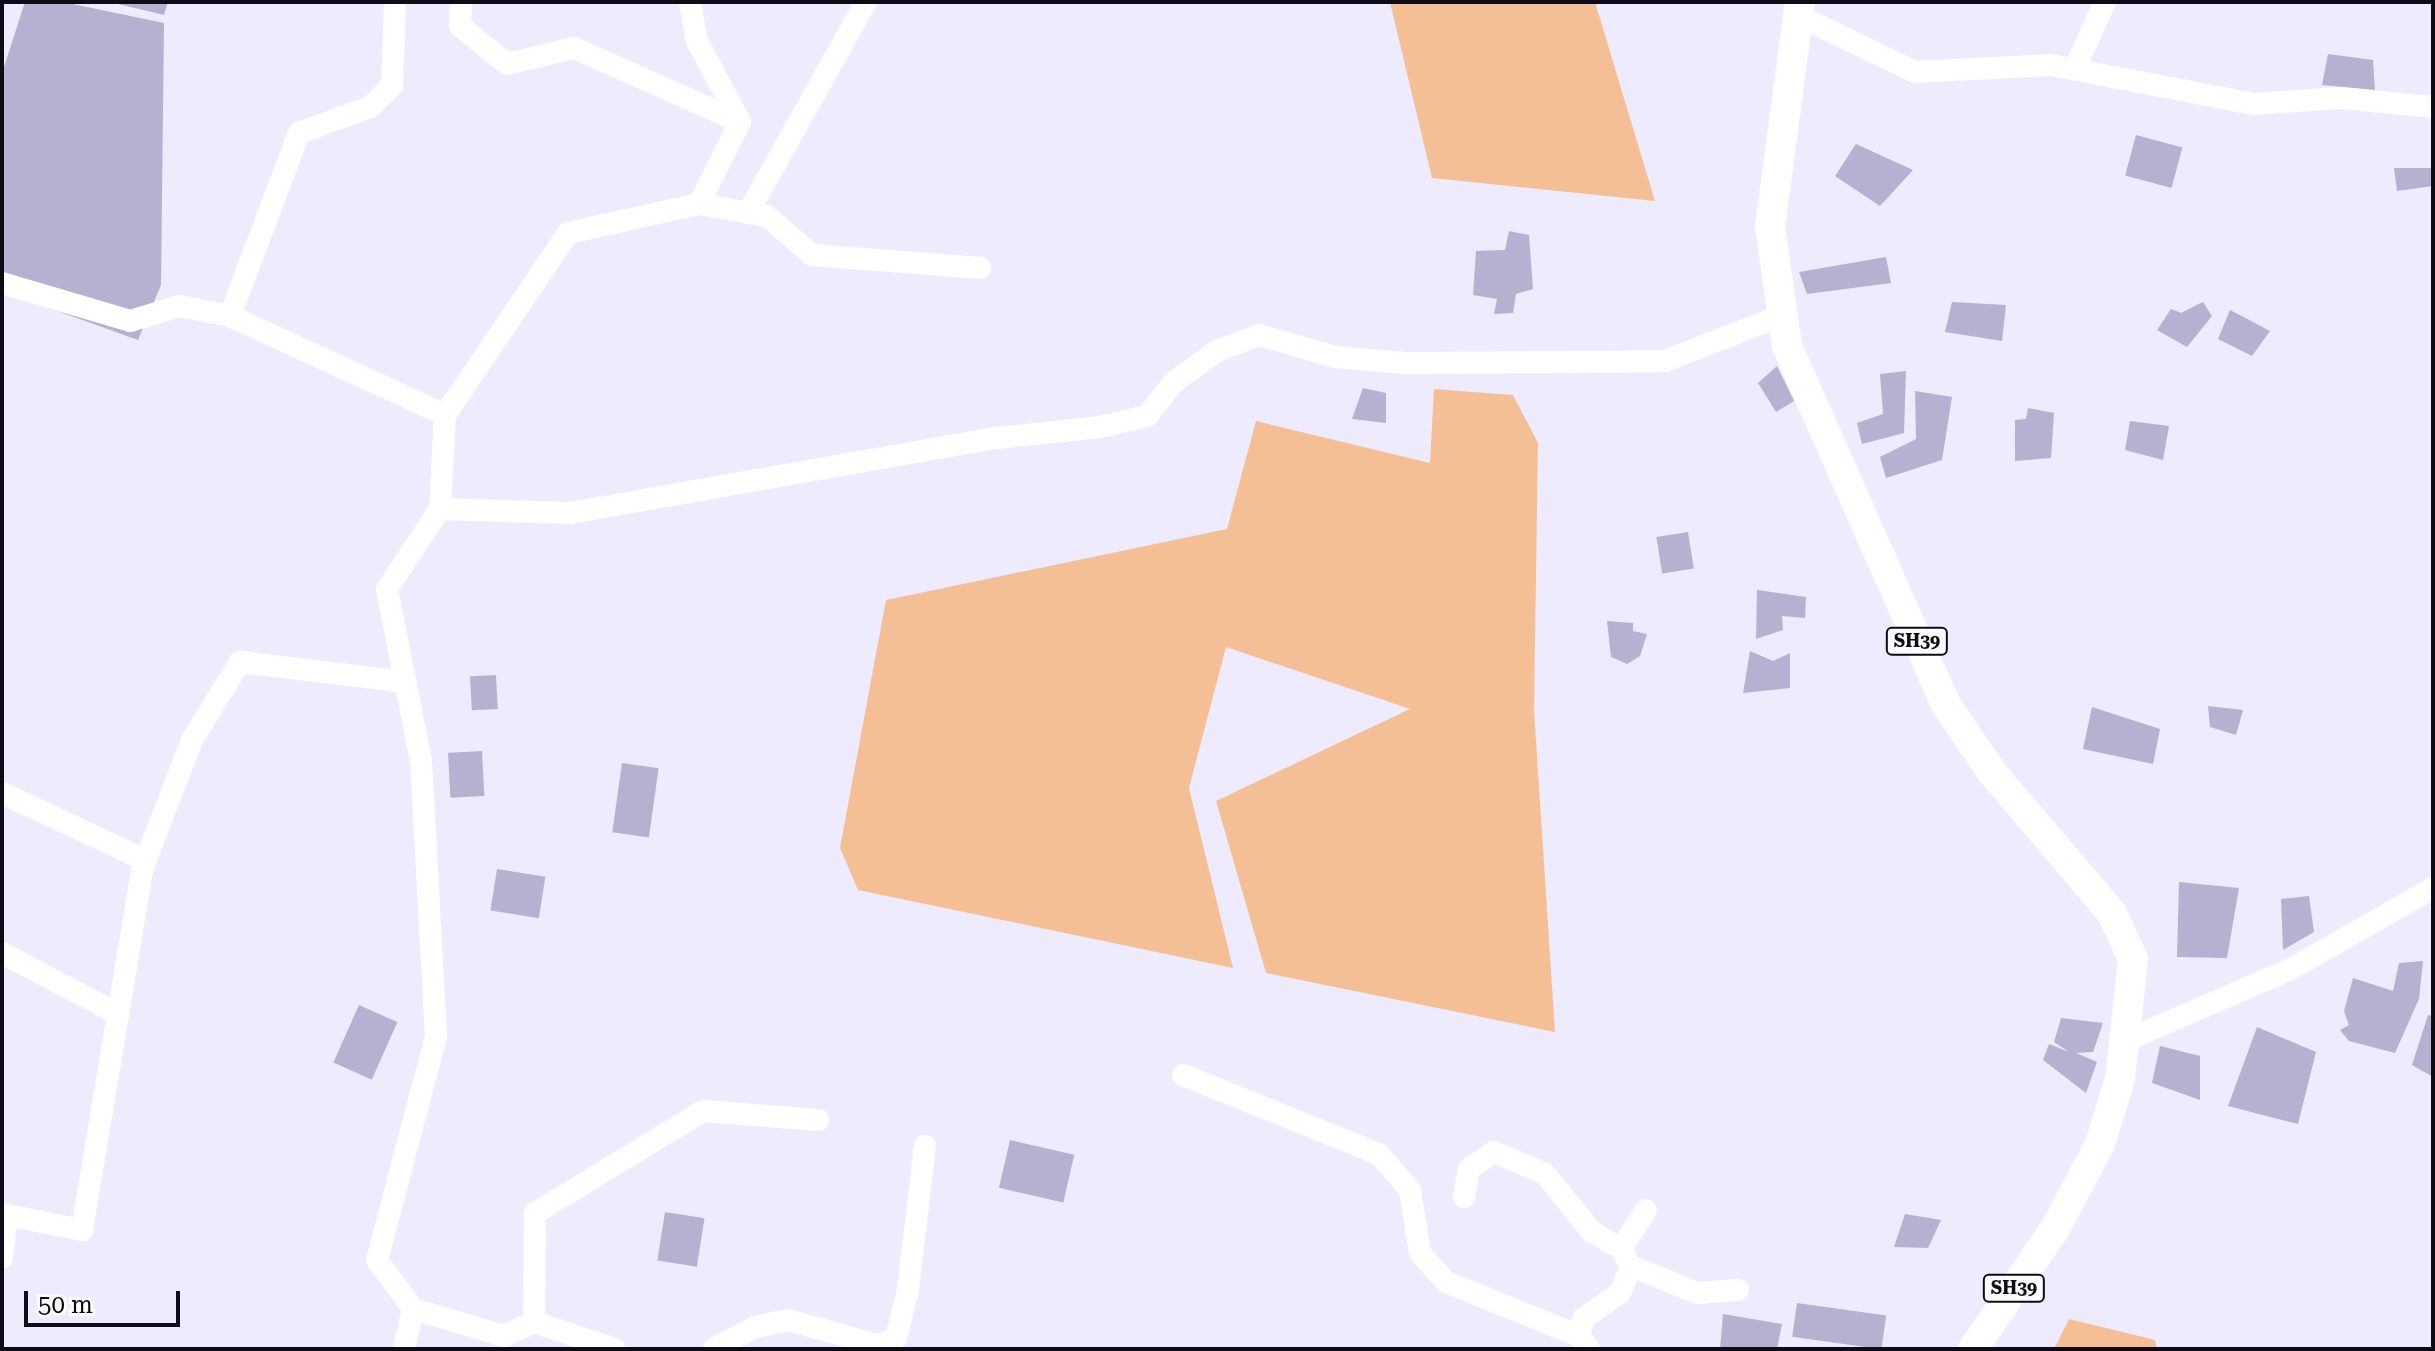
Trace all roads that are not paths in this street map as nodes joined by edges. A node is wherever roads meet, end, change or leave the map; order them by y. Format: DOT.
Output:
graph roads {
  1 [pos="395,2"];
  2 [pos="461,2"];
  3 [pos="690,2"];
  4 [pos="866,2"];
  5 [pos="2105,2"];
  6 [pos="1800,9"];
  7 [pos="2075,68"];
  8 [pos="2433,107"];
  9 [pos="740,122"];
  10 [pos="699,204"];
  11 [pos="748,213"];
  12 [pos="981,268"];
  13 [pos="2,283"];
  14 [pos="1783,315"];
  15 [pos="230,316"];
  16 [pos="445,415"];
  17 [pos="440,509"];
  18 [pos="405,682"];
  19 [pos="2,793"];
  20 [pos="145,860"];
  21 [pos="2433,888"];
  22 [pos="2,953"];
  23 [pos="118,1014"];
  24 [pos="2127,1040"];
  25 [pos="1183,1075"];
  26 [pos="818,1120"];
  27 [pos="925,1146"];
  28 [pos="1464,1197"];
  29 [pos="1646,1210"];
  30 [pos="4,1215"];
  31 [pos="2,1258"];
  32 [pos="1626,1258"];
  33 [pos="1738,1290"];
  34 [pos="413,1309"];
  35 [pos="534,1322"];
  36 [pos="1584,1343"];
  37 [pos="887,1346"];
  38 [pos="404,1349"];
  39 [pos="615,1349"];
  40 [pos="714,1349"];
  41 [pos="1973,1349"];
  1 -- 15 [label="street"];
  2 -- 9 [label="street"];
  3 -- 9 [label="street"];
  4 -- 11 [label="street"];
  5 -- 7 [label="street"];
  6 -- 7 [label="street"];
  6 -- 14 [label="main road, SH39"];
  7 -- 8 [label="street"];
  9 -- 10 [label="street"];
  10 -- 11 [label="street"];
  10 -- 16 [label="street"];
  11 -- 12 [label="street"];
  13 -- 15 [label="street"];
  14 -- 17 [label="street"];
  14 -- 24 [label="main road, SH39"];
  15 -- 16 [label="street"];
  16 -- 17 [label="street"];
  17 -- 18 [label="street"];
  18 -- 20 [label="street"];
  18 -- 34 [label="street"];
  19 -- 20 [label="street"];
  20 -- 23 [label="street"];
  21 -- 24 [label="street"];
  22 -- 23 [label="street"];
  23 -- 30 [label="street"];
  24 -- 41 [label="main road, SH39"];
  25 -- 36 [label="street"];
  26 -- 35 [label="street"];
  27 -- 37 [label="street"];
  28 -- 32 [label="street"];
  29 -- 32 [label="street"];
  30 -- 31 [label="street"];
  32 -- 33 [label="street"];
  32 -- 36 [label="street"];
  34 -- 35 [label="street"];
  34 -- 38 [label="street"];
  35 -- 39 [label="street"];
  37 -- 40 [label="street"];
}
